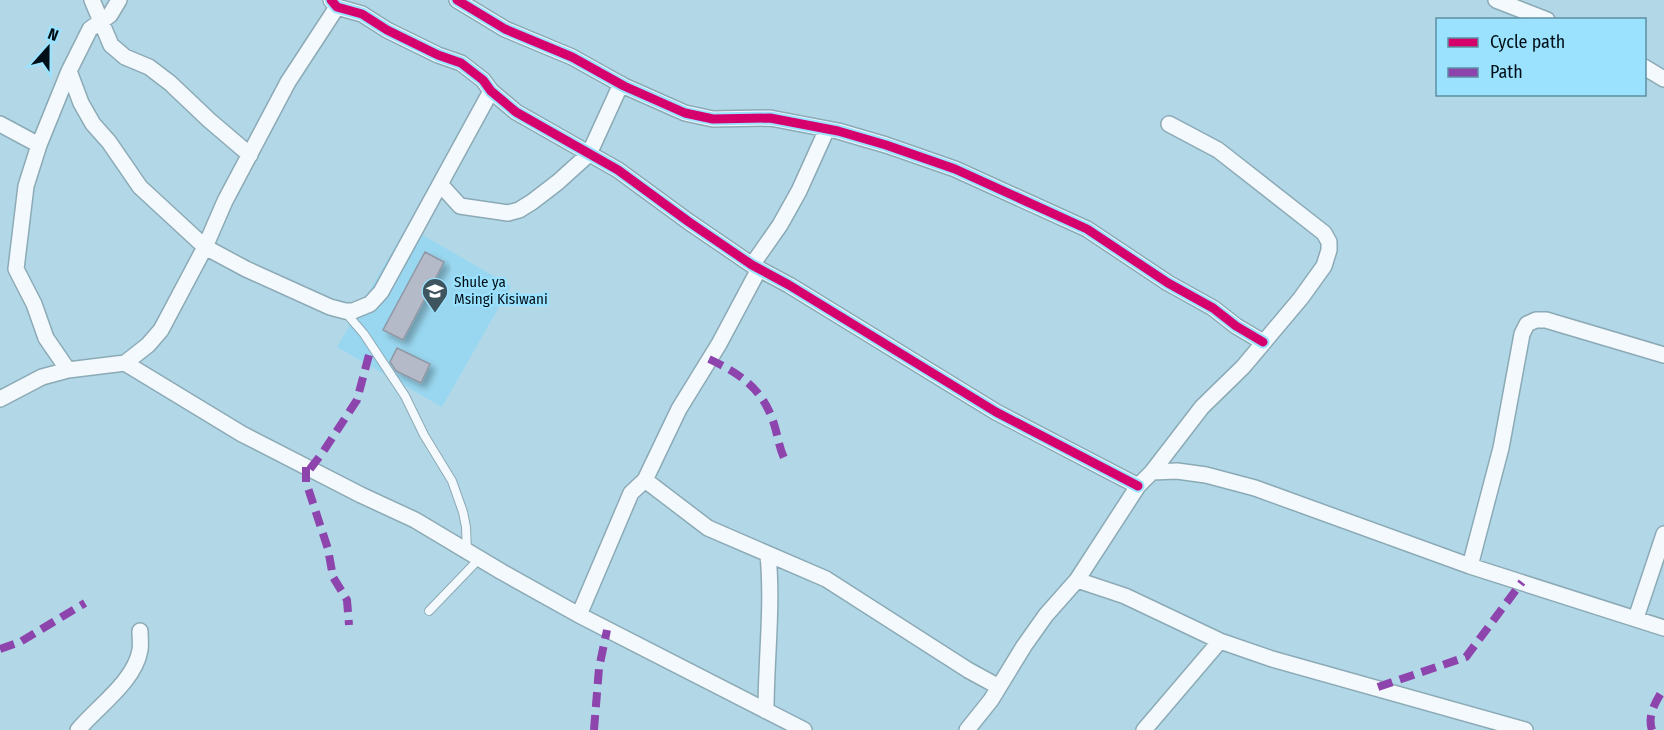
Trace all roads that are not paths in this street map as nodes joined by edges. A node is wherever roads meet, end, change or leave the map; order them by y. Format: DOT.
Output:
graph roads {
  1 [pos="92,0"];
  2 [pos="119,0"];
  3 [pos="457,0"];
  4 [pos="1496,0"];
  5 [pos="334,3"];
  6 [pos="1542,18"];
  7 [pos="101,20"];
  8 [pos="1646,68"];
  9 [pos="69,71"];
  10 [pos="1664,79"];
  11 [pos="621,84"];
  12 [pos="491,92"];
  13 [pos="0,124"];
  14 [pos="1169,124"];
  15 [pos="827,129"];
  16 [pos="39,145"];
  17 [pos="250,154"];
  18 [pos="589,154"];
  19 [pos="441,184"];
  20 [pos="205,248"];
  21 [pos="756,267"];
  22 [pos="345,311"];
  23 [pos="1263,342"];
  24 [pos="1664,355"];
  25 [pos="125,363"];
  26 [pos="68,370"];
  27 [pos="0,399"];
  28 [pos="1152,472"];
  29 [pos="645,480"];
  30 [pos="1138,486"];
  31 [pos="1664,534"];
  32 [pos="473,555"];
  33 [pos="768,555"];
  34 [pos="1470,566"];
  35 [pos="1077,580"];
  36 [pos="429,611"];
  37 [pos="579,615"];
  38 [pos="1635,618"];
  39 [pos="1664,628"];
  40 [pos="140,631"];
  41 [pos="1220,641"];
  42 [pos="999,687"];
  43 [pos="766,711"];
  44 [pos="970,728"];
  45 [pos="78,730"];
  46 [pos="804,730"];
  47 [pos="1143,730"];
  48 [pos="1525,730"];
  1 -- 7 [label="street"];
  2 -- 7 [label="street"];
  3 -- 11 [label="street"];
  4 -- 6 [label="street"];
  5 -- 12 [label="street"];
  5 -- 17 [label="street"];
  7 -- 9 [label="street"];
  7 -- 17 [label="street"];
  8 -- 10 [label="street"];
  9 -- 16 [label="street"];
  9 -- 20 [label="street"];
  11 -- 15 [label="street"];
  11 -- 18 [label="street"];
  12 -- 18 [label="street"];
  12 -- 19 [label="street"];
  13 -- 16 [label="street"];
  14 -- 23 [label="street"];
  15 -- 21 [label="street"];
  15 -- 23 [label="street"];
  16 -- 26 [label="street"];
  17 -- 20 [label="street"];
  18 -- 19 [label="street"];
  18 -- 21 [label="street"];
  19 -- 22 [label="street"];
  20 -- 22 [label="street"];
  20 -- 25 [label="street"];
  21 -- 29 [label="street"];
  21 -- 30 [label="street"];
  22 -- 32 [label="lane"];
  23 -- 28 [label="street"];
  24 -- 34 [label="street"];
  25 -- 26 [label="street"];
  25 -- 32 [label="street"];
  26 -- 27 [label="street"];
  28 -- 30 [label="street"];
  28 -- 34 [label="street"];
  29 -- 33 [label="street"];
  29 -- 37 [label="street"];
  30 -- 35 [label="street"];
  31 -- 38 [label="street"];
  32 -- 36 [label="lane"];
  32 -- 37 [label="street"];
  33 -- 42 [label="street"];
  33 -- 43 [label="street"];
  34 -- 38 [label="street"];
  35 -- 41 [label="street"];
  35 -- 42 [label="street"];
  37 -- 43 [label="street"];
  38 -- 39 [label="street"];
  40 -- 45 [label="street"];
  41 -- 47 [label="street"];
  41 -- 48 [label="street"];
  42 -- 44 [label="street"];
  43 -- 46 [label="street"];
}
